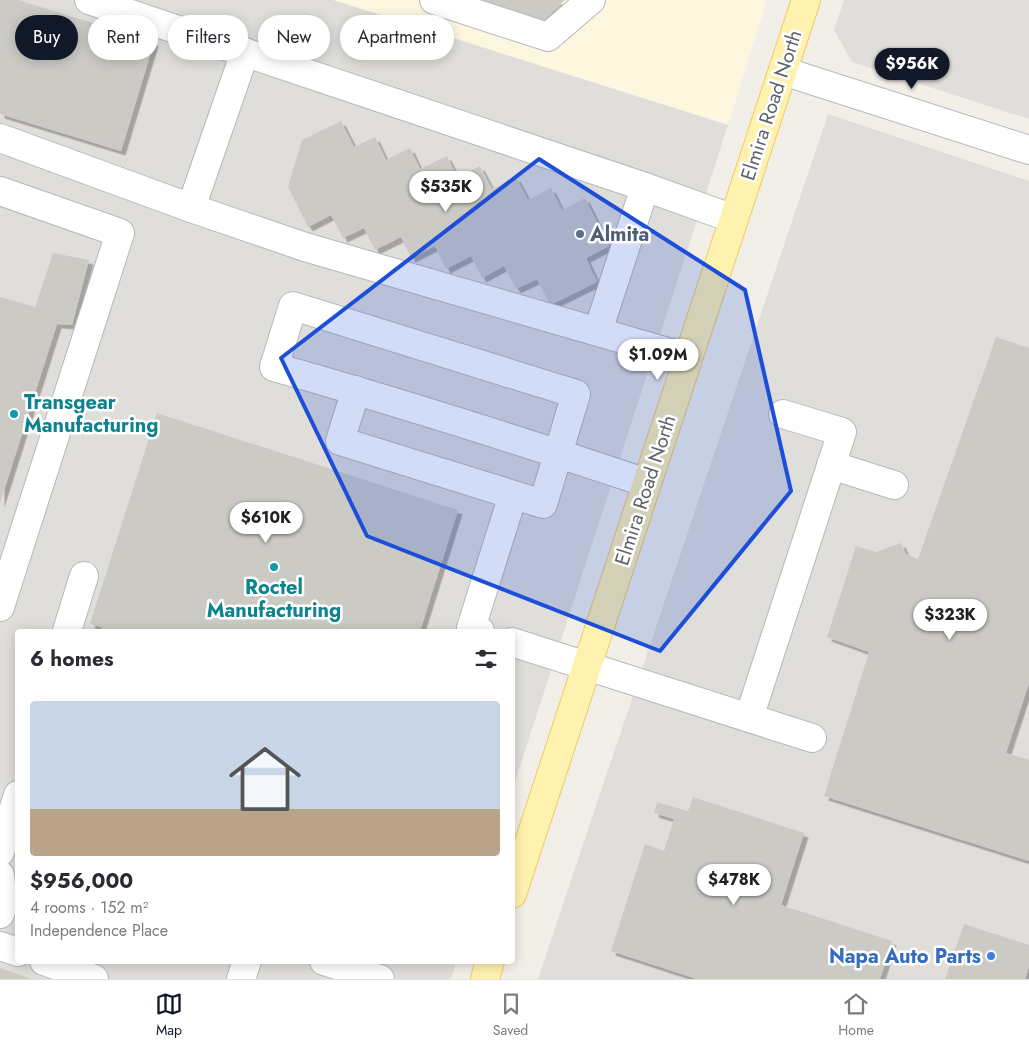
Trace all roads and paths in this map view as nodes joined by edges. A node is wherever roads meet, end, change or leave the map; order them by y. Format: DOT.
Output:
graph roads {
  1 [pos="89,0"];
  2 [pos="434,0"];
  3 [pos="591,0"];
  4 [pos="806,0"];
  5 [pos="168,26"];
  6 [pos="248,53"];
  7 [pos="242,60"];
  8 [pos="783,71"];
  9 [pos="0,138"];
  10 [pos="1029,150"];
  11 [pos="646,187"];
  12 [pos="0,192"];
  13 [pos="191,208"];
  14 [pos="734,219"];
  15 [pos="598,331"];
  16 [pos="688,358"];
  17 [pos="356,390"];
  18 [pos="783,414"];
  19 [pos="559,454"];
  20 [pos="831,465"];
  21 [pos="647,483"];
  22 [pos="894,485"];
  23 [pos="513,495"];
  24 [pos="84,576"];
  25 [pos="0,607"];
  26 [pos="68,629"];
  27 [pos="473,629"];
  28 [pos="515,643"];
  29 [pos="588,666"];
  30 [pos="749,718"];
  31 [pos="812,738"];
  32 [pos="15,804"];
  33 [pos="0,852"];
  34 [pos="0,858"];
  35 [pos="15,862"];
  36 [pos="0,875"];
  37 [pos="515,885"];
  38 [pos="0,914"];
  39 [pos="0,946"];
  40 [pos="15,951"];
  41 [pos="52,964"];
  42 [pos="246,964"];
  43 [pos="333,964"];
  44 [pos="489,964"];
  45 [pos="94,979"];
  46 [pos="241,979"];
  47 [pos="380,979"];
  48 [pos="485,979"];
  1 -- 5 [label="street"];
  2 -- 3 [label="street"];
  4 -- 8 [label="main road, Elmira Road North"];
  6 -- 11 [label="street"];
  7 -- 13 [label="street"];
  8 -- 10 [label="street"];
  8 -- 14 [label="main road, Elmira Road North"];
  9 -- 13 [label="street"];
  11 -- 14 [label="street"];
  11 -- 15 [label="street"];
  12 -- 25 [label="street"];
  13 -- 15 [label="street"];
  14 -- 16 [label="main road, Elmira Road North"];
  15 -- 16 [label="street"];
  16 -- 21 [label="main road, Elmira Road North"];
  17 -- 19 [label="street"];
  17 -- 19 [label="street"];
  17 -- 23 [label="street"];
  18 -- 20 [label="street"];
  19 -- 21 [label="street"];
  19 -- 23 [label="street"];
  20 -- 22 [label="street"];
  20 -- 30 [label="street"];
  21 -- 29 [label="main road, Elmira Road North"];
  23 -- 27 [label="street"];
  24 -- 26 [label="street"];
  28 -- 29 [label="street"];
  29 -- 30 [label="street"];
  29 -- 37 [label="main road, Elmira Road North"];
  30 -- 31 [label="street"];
  32 -- 33 [label="street"];
  34 -- 35 [label="street"];
  36 -- 38 [label="street"];
  39 -- 40 [label="street"];
  41 -- 45 [label="street"];
  42 -- 46 [label="street"];
  43 -- 47 [label="street"];
  44 -- 48 [label="main road"];
}
